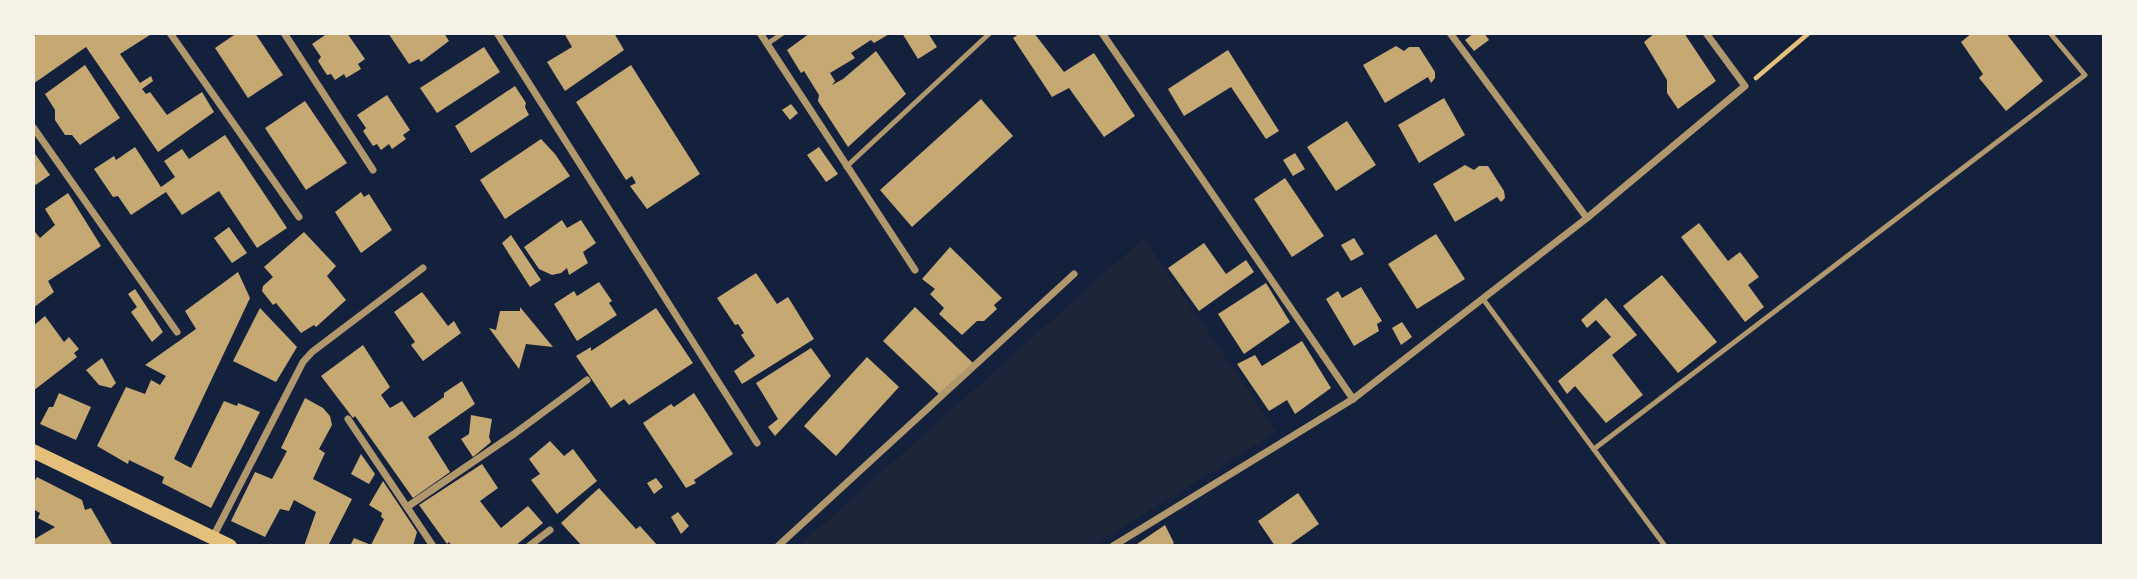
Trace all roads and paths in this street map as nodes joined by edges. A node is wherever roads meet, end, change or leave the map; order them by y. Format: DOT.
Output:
graph roads {
  1 [pos="170,33"];
  2 [pos="284,33"];
  3 [pos="497,33"];
  4 [pos="760,33"];
  5 [pos="783,33"];
  6 [pos="990,33"];
  7 [pos="1102,33"];
  8 [pos="1450,33"];
  9 [pos="1706,33"];
  10 [pos="1809,33"];
  11 [pos="2050,33"];
  12 [pos="767,44"];
  13 [pos="1745,86"];
  14 [pos="33,127"];
  15 [pos="846,167"];
  16 [pos="373,170"];
  17 [pos="299,217"];
  18 [pos="1587,218"];
  19 [pos="423,268"];
  20 [pos="915,270"];
  21 [pos="1074,274"];
  22 [pos="1483,299"];
  23 [pos="177,332"];
  24 [pos="587,380"];
  25 [pos="1353,399"];
  26 [pos="348,419"];
  27 [pos="757,443"];
  28 [pos="1594,449"];
  29 [pos="33,451"];
  30 [pos="407,508"];
  31 [pos="550,530"];
  32 [pos="212,537"];
  33 [pos="230,546"];
  34 [pos="433,546"];
  35 [pos="529,546"];
  36 [pos="779,546"];
  37 [pos="1113,546"];
  38 [pos="1665,546"];
  1 -- 17 [label="street"];
  2 -- 16 [label="street"];
  3 -- 27 [label="street"];
  4 -- 12 [label="street"];
  5 -- 12 [label="lane"];
  6 -- 15 [label="lane"];
  7 -- 25 [label="street"];
  8 -- 18 [label="street"];
  9 -- 13 [label="street"];
  10 -- 13 [label="path"];
  11 -- 28 [label="lane"];
  12 -- 15 [label="street"];
  13 -- 18 [label="street"];
  14 -- 23 [label="street"];
  15 -- 20 [label="street"];
  18 -- 22 [label="street"];
  19 -- 32 [label="street"];
  21 -- 36 [label="street"];
  22 -- 25 [label="street"];
  22 -- 28 [label="lane"];
  24 -- 30 [label="street"];
  25 -- 37 [label="street"];
  26 -- 30 [label="street"];
  28 -- 38 [label="lane"];
  29 -- 32 [label="main road"];
  30 -- 34 [label="street"];
  31 -- 35 [label="street"];
  32 -- 33 [label="main road"];
}
